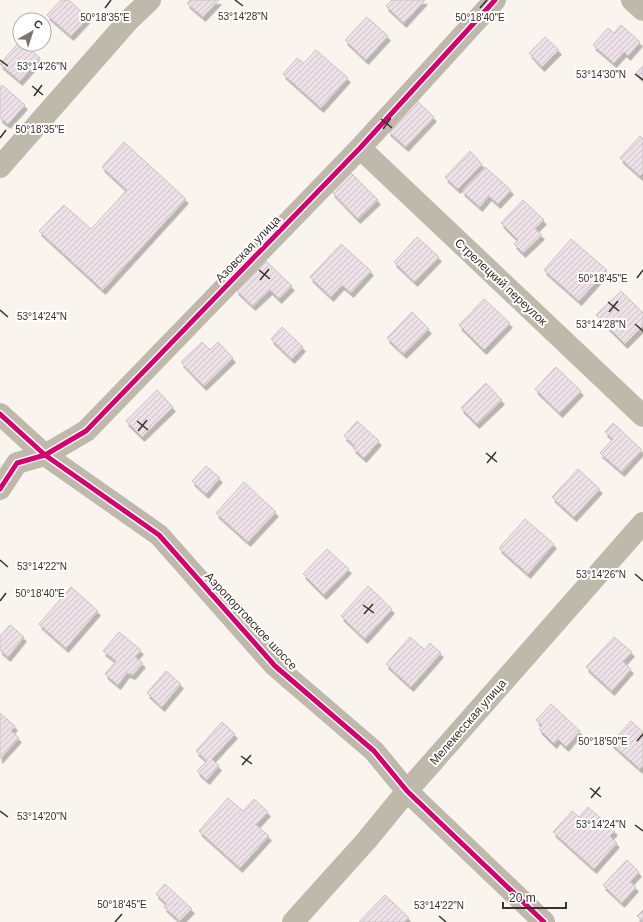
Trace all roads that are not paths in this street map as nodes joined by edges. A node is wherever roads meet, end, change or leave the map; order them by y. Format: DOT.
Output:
graph roads {
  1 [pos="150,0"];
  2 [pos="495,0"];
  3 [pos="632,0"];
  4 [pos="643,10"];
  5 [pos="360,148"];
  6 [pos="0,166"];
  7 [pos="0,414"];
  8 [pos="643,416"];
  9 [pos="45,455"];
  10 [pos="0,489"];
  11 [pos="643,523"];
  12 [pos="407,791"];
  13 [pos="293,922"];
  14 [pos="544,922"];
  1 -- 6 [label="street"];
  2 -- 5 [label="street, Азовская улица"];
  3 -- 4 [label="street"];
  5 -- 8 [label="street, Стрелецкий переулок"];
  5 -- 9 [label="street, Азовская улица"];
  7 -- 9 [label="street, Аэропортовское шоссе"];
  9 -- 10 [label="street, Азовская улица"];
  9 -- 12 [label="street, Аэропортовское шоссе"];
  11 -- 12 [label="street, Мелекесская улица"];
  12 -- 13 [label="street, Мелекесская улица"];
  12 -- 14 [label="street, Аэропортовское шоссе"];
}
